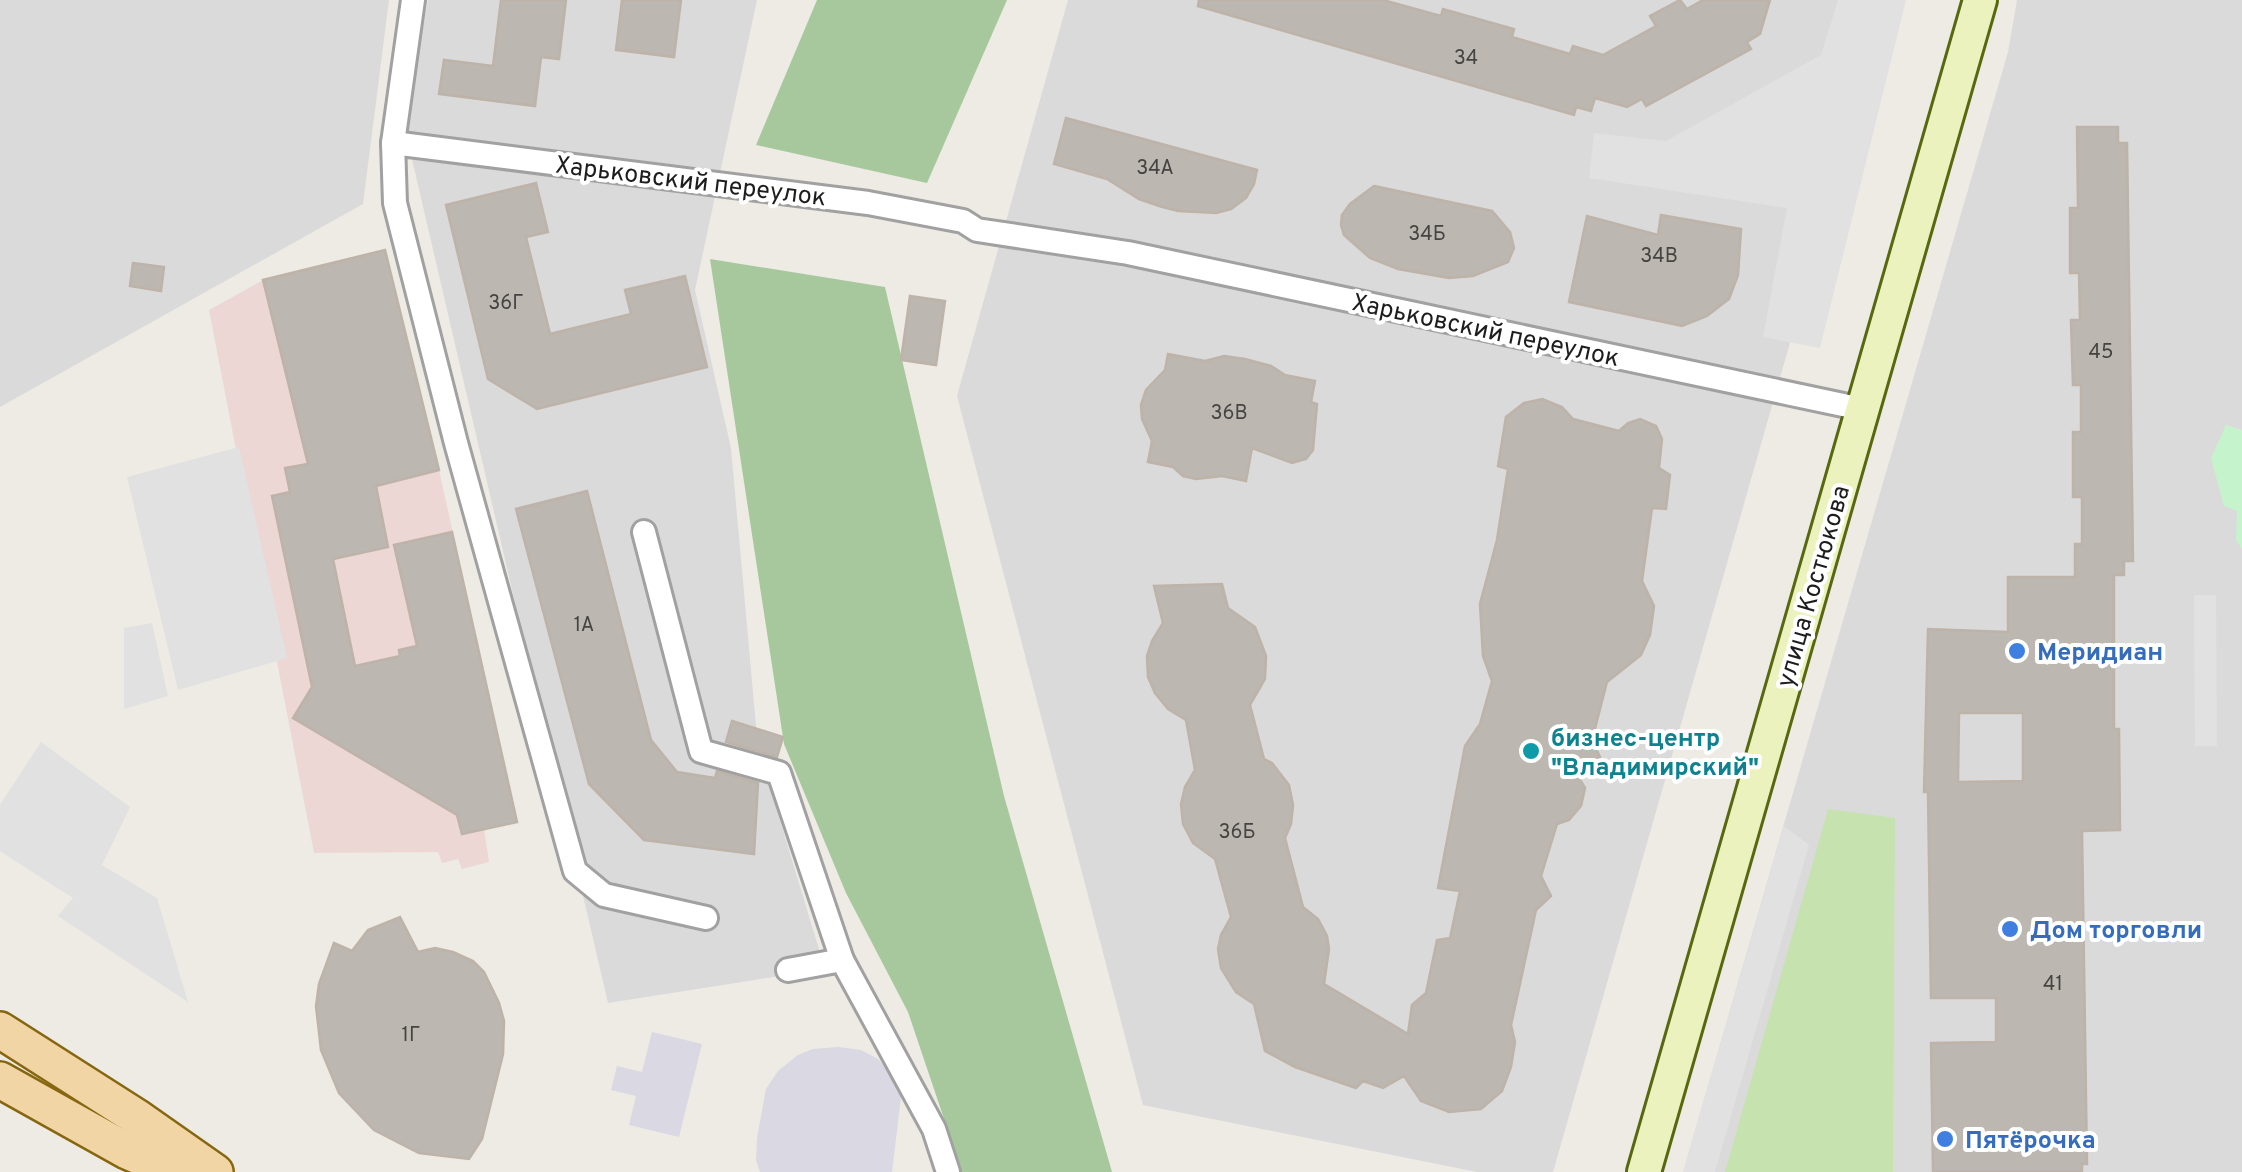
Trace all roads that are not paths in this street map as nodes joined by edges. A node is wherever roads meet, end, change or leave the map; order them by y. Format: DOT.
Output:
graph roads {
  1 [pos="413,0"];
  2 [pos="1980,0"];
  3 [pos="393,143"];
  4 [pos="1862,410"];
  5 [pos="644,532"];
  6 [pos="706,918"];
  7 [pos="842,960"];
  8 [pos="788,970"];
  9 [pos="0,1030"];
  10 [pos="0,1080"];
  11 [pos="176,1172"];
  12 [pos="215,1172"];
  13 [pos="948,1172"];
  14 [pos="1644,1172"];
  1 -- 3 [label="street"];
  2 -- 4 [label="main road, улица Костюкова"];
  3 -- 4 [label="street, Харьковский переулок"];
  3 -- 6 [label="street"];
  4 -- 14 [label="main road, улица Костюкова"];
  5 -- 7 [label="street"];
  7 -- 8 [label="street"];
  7 -- 13 [label="street"];
  9 -- 12 [label="main road"];
  10 -- 11 [label="main road"];
}
